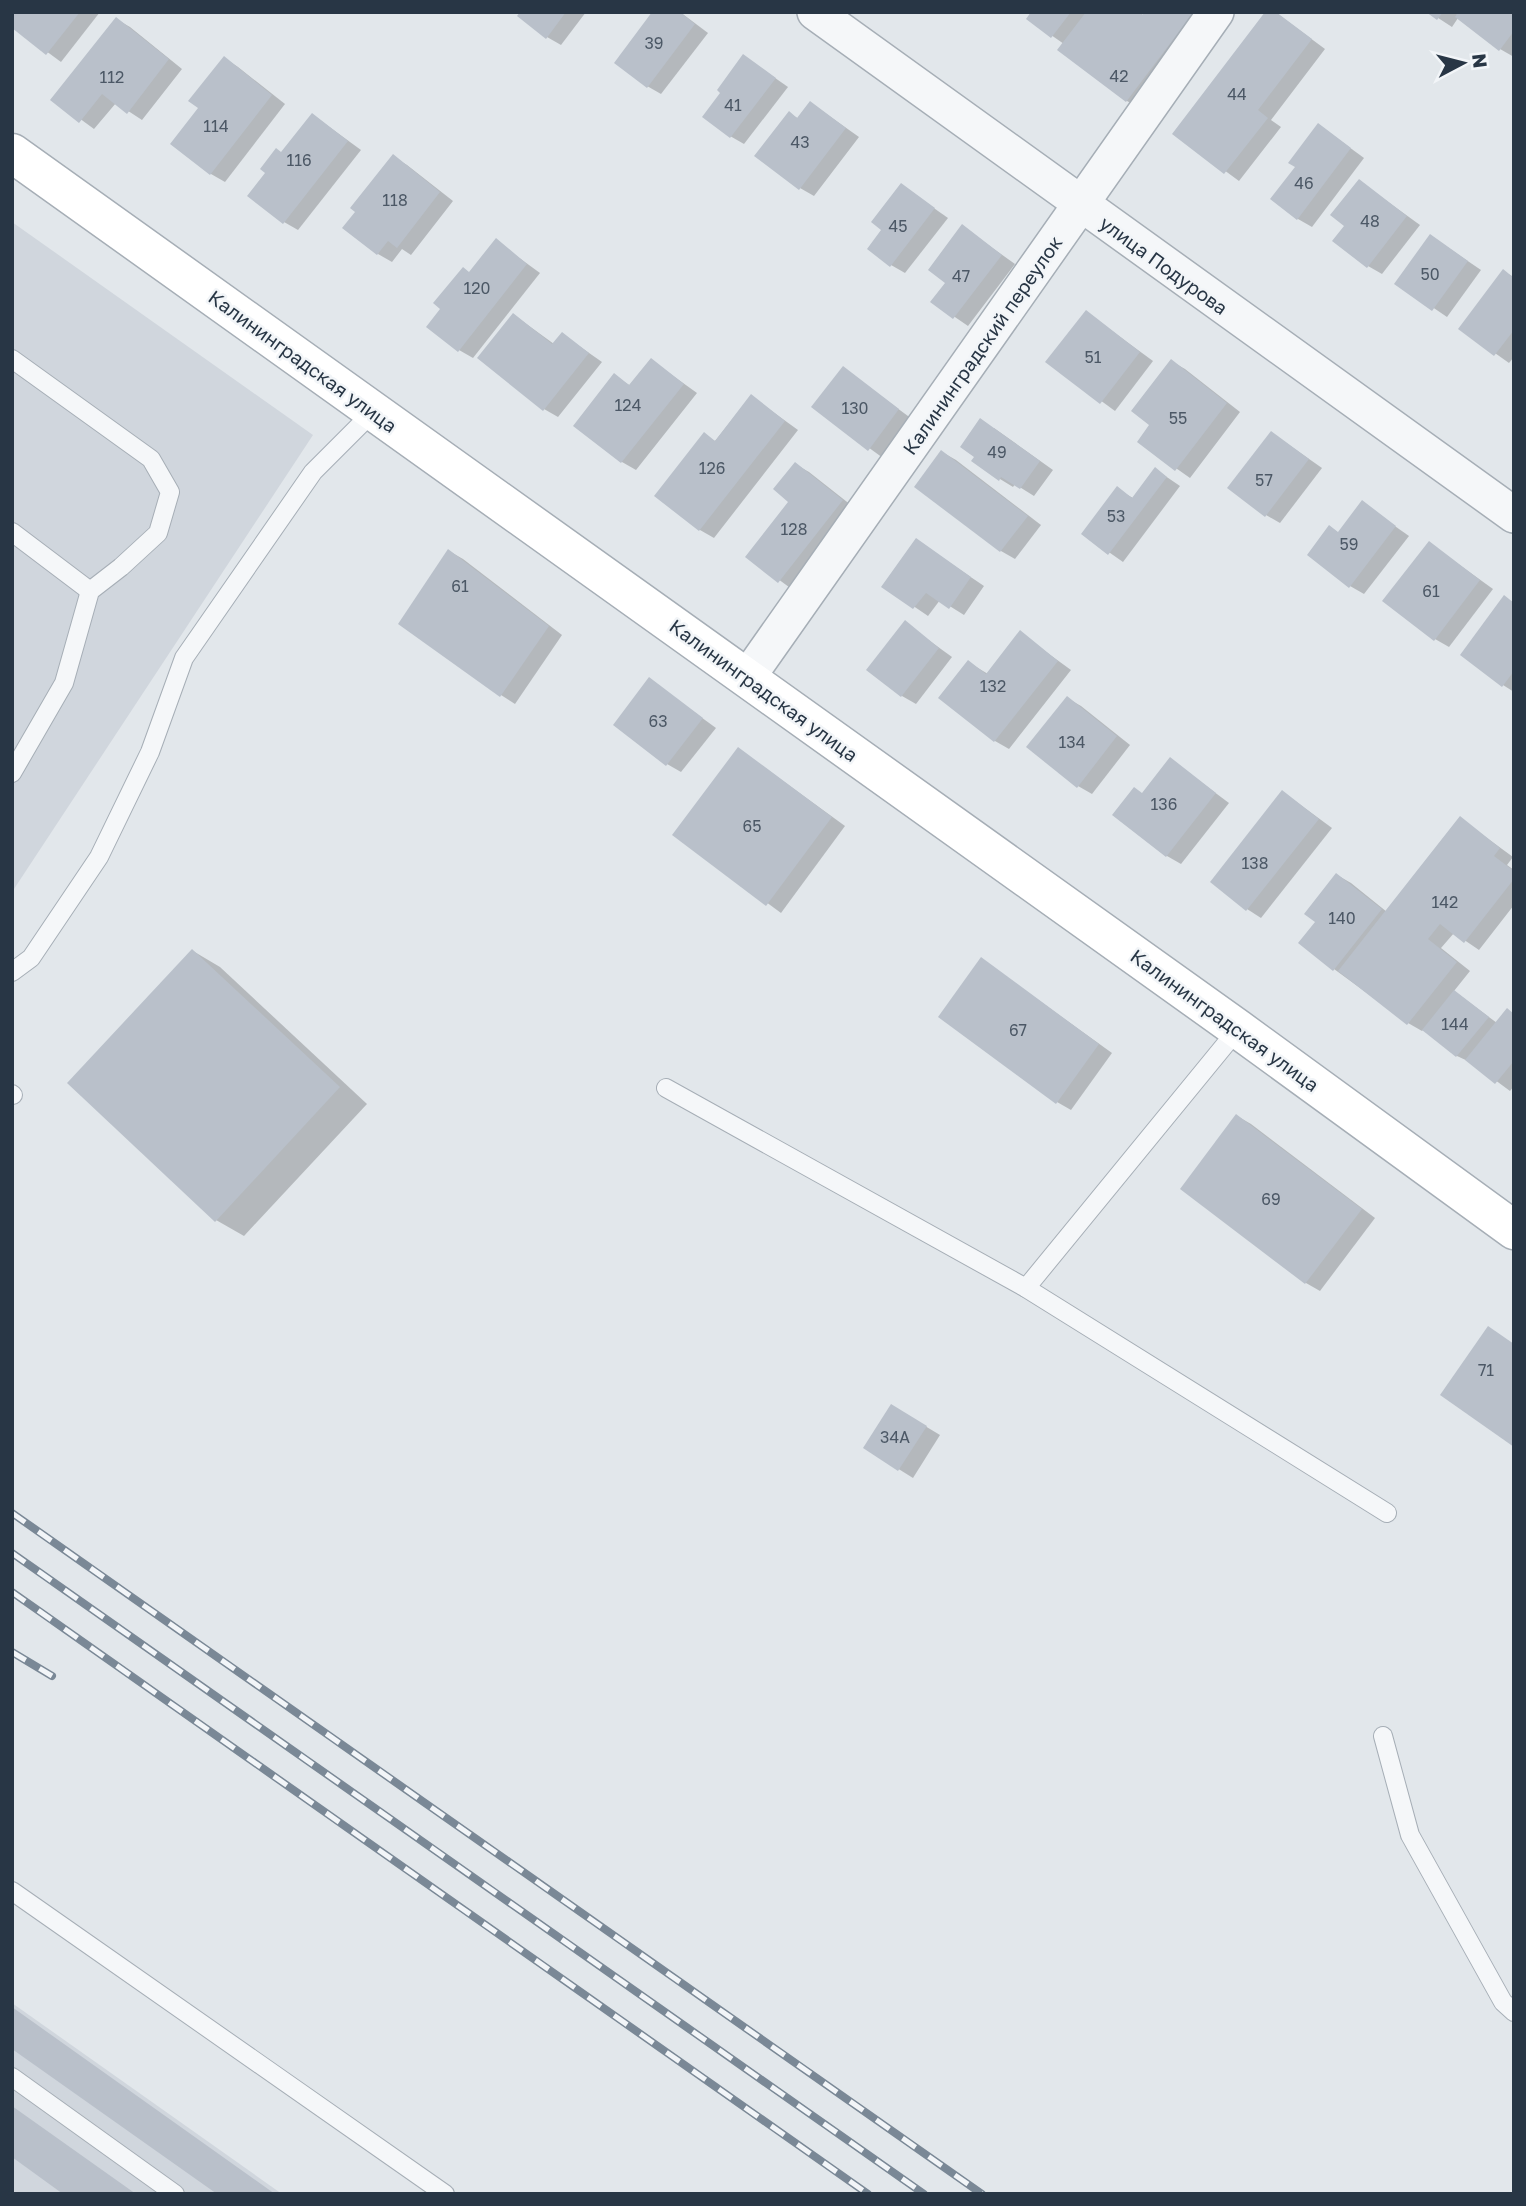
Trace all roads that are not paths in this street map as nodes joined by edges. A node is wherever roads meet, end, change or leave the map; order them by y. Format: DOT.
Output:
graph roads {
  1 [pos="815,12"];
  2 [pos="1216,12"];
  3 [pos="12,153"];
  4 [pos="1081,205"];
  5 [pos="12,359"];
  6 [pos="374,411"];
  7 [pos="1514,515"];
  8 [pos="12,532"];
  9 [pos="90,591"];
  10 [pos="747,678"];
  11 [pos="12,773"];
  12 [pos="12,972"];
  13 [pos="1238,1029"];
  14 [pos="666,1088"];
  15 [pos="1514,1230"];
  16 [pos="1026,1288"];
  17 [pos="1387,1513"];
  18 [pos="1383,1736"];
  19 [pos="12,1891"];
  20 [pos="1514,2012"];
  21 [pos="12,2077"];
  22 [pos="175,2194"];
  23 [pos="446,2194"];
  1 -- 4 [label="street, улица Подурова"];
  2 -- 4 [label="street, Калининградский переулок"];
  3 -- 6 [label="street, Калининградская улица"];
  4 -- 7 [label="street, улица Подурова"];
  4 -- 10 [label="street, Калининградский переулок"];
  5 -- 9 [label="lane"];
  6 -- 10 [label="street, Калининградская улица"];
  6 -- 12 [label="lane"];
  8 -- 9 [label="lane"];
  9 -- 11 [label="lane"];
  10 -- 13 [label="street, Калининградская улица"];
  13 -- 15 [label="street, Калининградская улица"];
  13 -- 16 [label="lane"];
  14 -- 16 [label="lane"];
  16 -- 17 [label="lane"];
  18 -- 20 [label="lane"];
  19 -- 23 [label="lane"];
  21 -- 22 [label="lane"];
}
